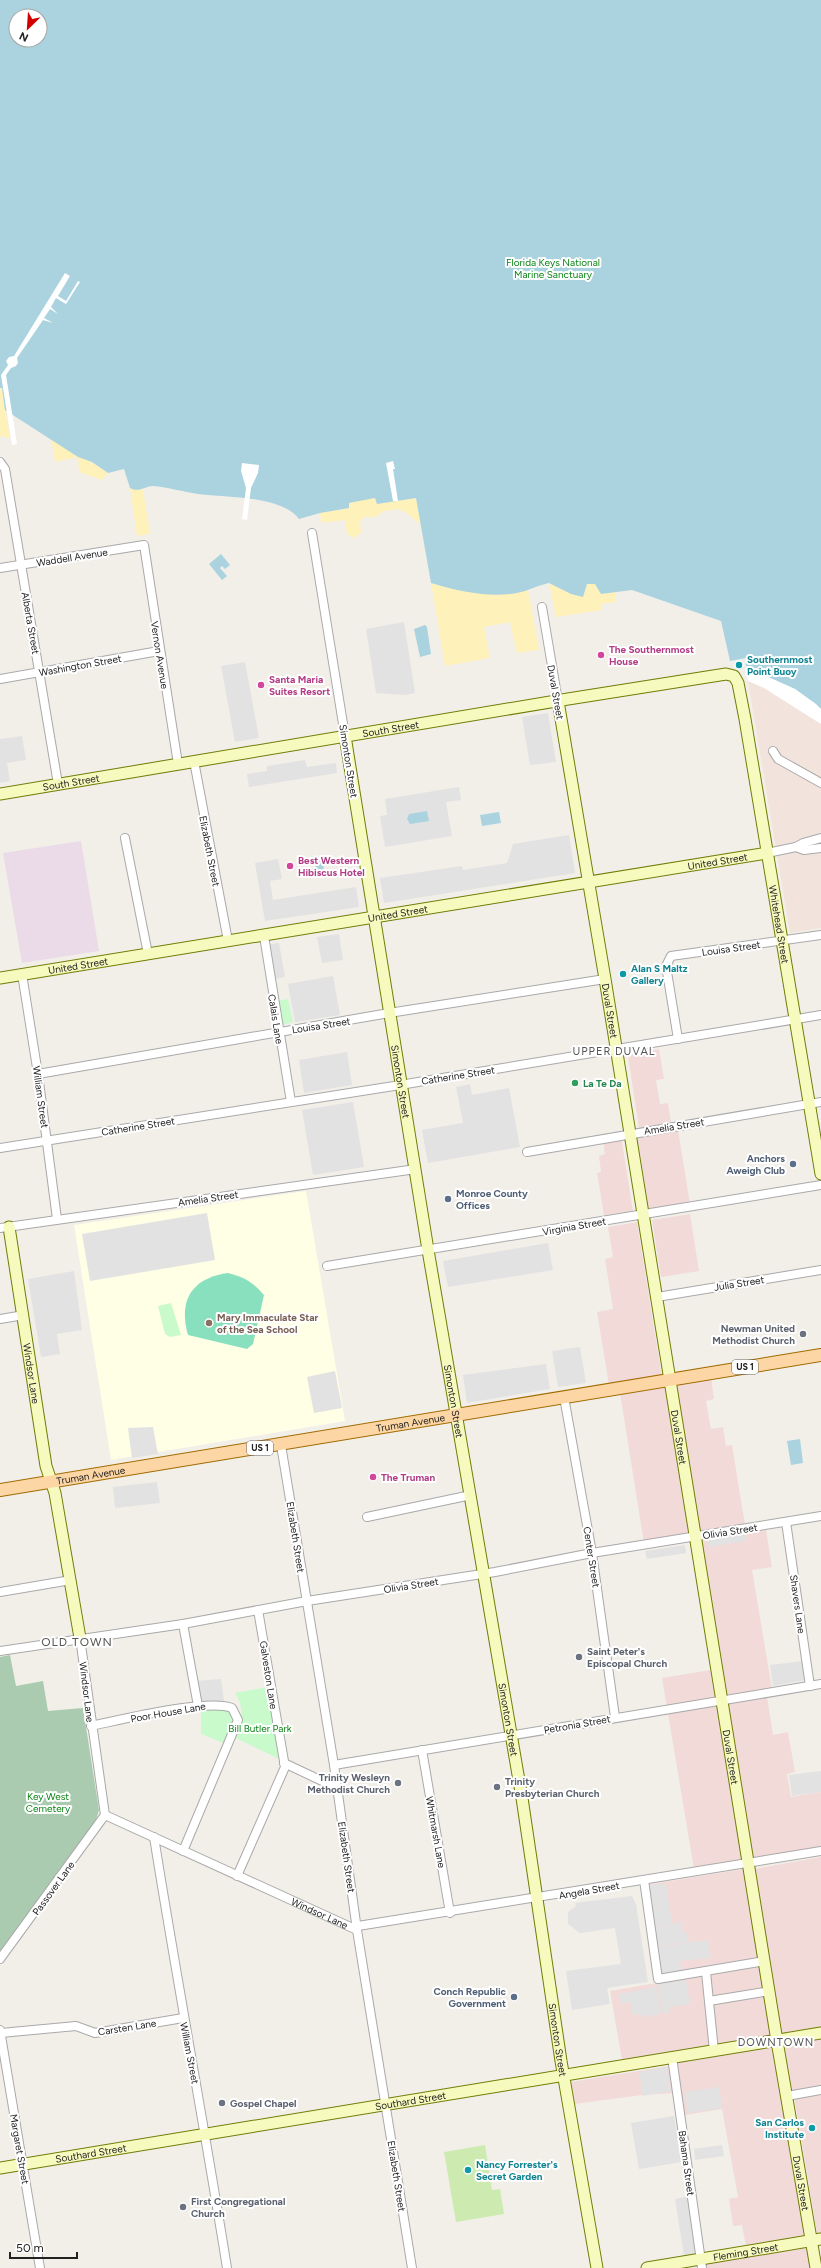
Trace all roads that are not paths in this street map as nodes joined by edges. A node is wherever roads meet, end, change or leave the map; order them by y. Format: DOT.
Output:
graph roads {
  1 [pos="1,462"];
  2 [pos="312,533"];
  3 [pos="144,545"];
  4 [pos="21,565"];
  5 [pos="0,568"];
  6 [pos="542,607"];
  7 [pos="159,651"];
  8 [pos="39,672"];
  9 [pos="734,676"];
  10 [pos="0,679"];
  11 [pos="558,701"];
  12 [pos="344,736"];
  13 [pos="774,751"];
  14 [pos="194,761"];
  15 [pos="178,764"];
  16 [pos="821,783"];
  17 [pos="58,784"];
  18 [pos="0,794"];
  19 [pos="125,838"];
  20 [pos="821,838"];
  21 [pos="796,847"];
  22 [pos="821,848"];
  23 [pos="767,853"];
  24 [pos="588,882"];
  25 [pos="372,916"];
  26 [pos="821,935"];
  27 [pos="264,936"];
  28 [pos="228,941"];
  29 [pos="782,941"];
  30 [pos="148,954"];
  31 [pos="22,974"];
  32 [pos="0,978"];
  33 [pos="605,979"];
  34 [pos="389,1013"];
  35 [pos="821,1015"];
  36 [pos="794,1020"];
  37 [pos="278,1032"];
  38 [pos="678,1039"];
  39 [pos="616,1049"];
  40 [pos="38,1074"];
  41 [pos="401,1084"];
  42 [pos="291,1102"];
  43 [pos="821,1102"];
  44 [pos="808,1104"];
  45 [pos="630,1133"];
  46 [pos="48,1140"];
  47 [pos="0,1148"];
  48 [pos="527,1152"];
  49 [pos="416,1169"];
  50 [pos="821,1174"];
  51 [pos="821,1185"];
  52 [pos="644,1215"];
  53 [pos="57,1219"];
  54 [pos="4,1227"];
  55 [pos="428,1250"];
  56 [pos="326,1266"];
  57 [pos="821,1270"];
  58 [pos="657,1297"];
  59 [pos="24,1316"];
  60 [pos="0,1319"];
  61 [pos="821,1355"];
  62 [pos="670,1380"];
  63 [pos="564,1397"];
  64 [pos="457,1416"];
  65 [pos="281,1445"];
  66 [pos="50,1480"];
  67 [pos="0,1490"];
  68 [pos="471,1495"];
  69 [pos="821,1516"];
  70 [pos="367,1517"];
  71 [pos="786,1522"];
  72 [pos="696,1536"];
  73 [pos="592,1553"];
  74 [pos="484,1573"];
  75 [pos="71,1580"];
  76 [pos="0,1592"];
  77 [pos="307,1601"];
  78 [pos="258,1610"];
  79 [pos="183,1624"];
  80 [pos="80,1638"];
  81 [pos="0,1651"];
  82 [pos="821,1684"];
  83 [pos="810,1686"];
  84 [pos="722,1699"];
  85 [pos="198,1706"];
  86 [pos="615,1717"];
  87 [pos="91,1726"];
  88 [pos="511,1735"];
  89 [pos="422,1750"];
  90 [pos="284,1763"];
  91 [pos="334,1765"];
  92 [pos="337,1788"];
  93 [pos="105,1815"];
  94 [pos="154,1837"];
  95 [pos="183,1851"];
  96 [pos="821,1851"];
  97 [pos="748,1862"];
  98 [pos="236,1876"];
  99 [pos="644,1880"];
  100 [pos="538,1899"];
  101 [pos="450,1913"];
  102 [pos="357,1928"];
  103 [pos="0,1959"];
  104 [pos="765,1961"];
  105 [pos="706,1972"];
  106 [pos="770,1991"];
  107 [pos="709,2001"];
  108 [pos="183,2018"];
  109 [pos="0,2032"];
  110 [pos="821,2033"];
  111 [pos="777,2041"];
  112 [pos="714,2051"];
  113 [pos="672,2057"];
  114 [pos="563,2075"];
  115 [pos="821,2090"];
  116 [pos="787,2096"];
  117 [pos="386,2106"];
  118 [pos="205,2134"];
  119 [pos="23,2164"];
  120 [pos="0,2168"];
  121 [pos="816,2240"];
  122 [pos="701,2264"];
  123 [pos="40,2268"];
  124 [pos="227,2268"];
  125 [pos="412,2268"];
  126 [pos="597,2268"];
  127 [pos="647,2268"];
  128 [pos="816,2268"];
  1 -- 4 [label="street, Alberta Street"];
  2 -- 12 [label="street, Simonton Street"];
  3 -- 4 [label="street, Waddell Avenue"];
  3 -- 7 [label="street, Vernon Avenue"];
  4 -- 5 [label="street, Waddell Avenue"];
  4 -- 8 [label="street, Alberta Street"];
  6 -- 11 [label="street, Duval Street"];
  7 -- 8 [label="street, Washington Street"];
  7 -- 15 [label="street, Vernon Avenue"];
  8 -- 10 [label="street, Washington Street"];
  8 -- 17 [label="street, Alberta Street"];
  9 -- 11 [label="street, South Street"];
  9 -- 23 [label="street, Whitehead Street"];
  11 -- 12 [label="street, South Street"];
  11 -- 24 [label="street, Duval Street"];
  12 -- 14 [label="street, South Street"];
  12 -- 25 [label="street, Simonton Street"];
  13 -- 16 [label="street"];
  14 -- 15 [label="street, South Street"];
  14 -- 28 [label="street, Elizabeth Street"];
  15 -- 17 [label="street, South Street"];
  17 -- 18 [label="street, South Street"];
  19 -- 30 [label="street"];
  20 -- 21 [label="street, United Street"];
  21 -- 22 [label="street, United Street"];
  21 -- 23 [label="street, United Street"];
  23 -- 24 [label="street, United Street"];
  23 -- 29 [label="street, Whitehead Street"];
  24 -- 25 [label="street, United Street"];
  24 -- 33 [label="street, Duval Street"];
  25 -- 27 [label="street, United Street"];
  25 -- 34 [label="street, Simonton Street"];
  26 -- 29 [label="street, Louisa Street"];
  27 -- 28 [label="street, United Street"];
  27 -- 37 [label="street, Calais Lane"];
  28 -- 30 [label="street, United Street"];
  29 -- 36 [label="street, Whitehead Street"];
  29 -- 38 [label="street, Louisa Street"];
  30 -- 31 [label="street, United Street"];
  31 -- 32 [label="street, United Street"];
  31 -- 40 [label="street, William Street"];
  33 -- 34 [label="street, Louisa Street"];
  33 -- 39 [label="street, Duval Street"];
  34 -- 37 [label="street, Louisa Street"];
  34 -- 41 [label="street, Simonton Street"];
  35 -- 36 [label="street, Catherine Street"];
  36 -- 38 [label="street, Catherine Street"];
  36 -- 44 [label="street, Whitehead Street"];
  37 -- 40 [label="street, Louisa Street"];
  37 -- 42 [label="street, Calais Lane"];
  38 -- 39 [label="street, Catherine Street"];
  39 -- 41 [label="street, Catherine Street"];
  39 -- 45 [label="street, Duval Street"];
  40 -- 46 [label="street, William Street"];
  41 -- 42 [label="street, Catherine Street"];
  41 -- 49 [label="street, Simonton Street"];
  42 -- 46 [label="street, Catherine Street"];
  43 -- 44 [label="street, Amelia Street"];
  44 -- 45 [label="street, Amelia Street"];
  44 -- 50 [label="street, Whitehead Street"];
  45 -- 48 [label="street, Amelia Street"];
  45 -- 52 [label="street, Duval Street"];
  46 -- 47 [label="street, Catherine Street"];
  46 -- 53 [label="street, William Street"];
  49 -- 53 [label="street, Amelia Street"];
  49 -- 55 [label="street, Simonton Street"];
  51 -- 52 [label="street, Virginia Street"];
  52 -- 55 [label="street, Virginia Street"];
  52 -- 58 [label="street, Duval Street"];
  53 -- 54 [label="street, Amelia Street"];
  54 -- 59 [label="street, Windsor Lane"];
  55 -- 56 [label="street, Virginia Street"];
  55 -- 64 [label="street, Simonton Street"];
  57 -- 58 [label="street, Julia Street"];
  58 -- 62 [label="street, Duval Street"];
  59 -- 60 [label="street"];
  59 -- 66 [label="street, Windsor Lane"];
  61 -- 62 [label="main road, Truman Avenue / US 1"];
  62 -- 63 [label="main road, Truman Avenue / US 1"];
  62 -- 72 [label="street, Duval Street"];
  63 -- 64 [label="main road, Truman Avenue / US 1"];
  63 -- 73 [label="street, Center Street"];
  64 -- 65 [label="main road, Truman Avenue / US 1"];
  64 -- 68 [label="street, Simonton Street"];
  65 -- 66 [label="main road, Truman Avenue / US 1"];
  65 -- 77 [label="street, Elizabeth Street"];
  66 -- 67 [label="main road, Truman Avenue / US 1"];
  66 -- 75 [label="street, Windsor Lane"];
  68 -- 70 [label="street"];
  68 -- 74 [label="street, Simonton Street"];
  69 -- 71 [label="street, Olivia Street"];
  71 -- 72 [label="street, Olivia Street"];
  71 -- 83 [label="street, Shavers Lane"];
  72 -- 73 [label="street, Olivia Street"];
  72 -- 84 [label="street, Duval Street"];
  73 -- 74 [label="street, Olivia Street"];
  73 -- 86 [label="street, Center Street"];
  74 -- 77 [label="street, Olivia Street"];
  74 -- 88 [label="street, Simonton Street"];
  75 -- 76 [label="street"];
  75 -- 80 [label="street, Windsor Lane"];
  77 -- 78 [label="street, Olivia Street"];
  77 -- 91 [label="street, Elizabeth Street"];
  78 -- 79 [label="street, Olivia Street"];
  78 -- 90 [label="street, Galveston Lane"];
  79 -- 80 [label="street, Olivia Street"];
  79 -- 85 [label="street"];
  80 -- 81 [label="street, Olivia Street"];
  80 -- 87 [label="street, Windsor Lane"];
  82 -- 83 [label="street, Petronia Street"];
  83 -- 84 [label="street, Petronia Street"];
  84 -- 86 [label="street, Petronia Street"];
  84 -- 97 [label="street, Duval Street"];
  85 -- 87 [label="street, Poor House Lane"];
  85 -- 95 [label="street, Poor House Lane"];
  86 -- 88 [label="street, Petronia Street"];
  87 -- 93 [label="street, Windsor Lane"];
  88 -- 89 [label="street, Petronia Street"];
  88 -- 100 [label="street, Simonton Street"];
  89 -- 91 [label="street, Petronia Street"];
  89 -- 101 [label="street, Whitmarsh Lane"];
  90 -- 92 [label="street"];
  90 -- 98 [label="street, Galveston Lane"];
  91 -- 92 [label="street, Elizabeth Street"];
  92 -- 102 [label="street, Elizabeth Street"];
  93 -- 94 [label="street, Windsor Lane"];
  93 -- 103 [label="street, Passover Lane"];
  94 -- 95 [label="street, Windsor Lane"];
  94 -- 108 [label="street, William Street"];
  95 -- 98 [label="street, Windsor Lane"];
  96 -- 97 [label="street, Angela Street"];
  97 -- 99 [label="street, Angela Street"];
  97 -- 104 [label="street, Duval Street"];
  98 -- 102 [label="street, Windsor Lane"];
  99 -- 100 [label="street, Angela Street"];
  99 -- 105 [label="street"];
  100 -- 101 [label="street, Angela Street"];
  100 -- 114 [label="street, Simonton Street"];
  101 -- 102 [label="street, Angela Street"];
  102 -- 117 [label="street, Elizabeth Street"];
  104 -- 105 [label="street"];
  104 -- 106 [label="street, Duval Street"];
  105 -- 107 [label="street"];
  106 -- 107 [label="street"];
  106 -- 111 [label="street, Duval Street"];
  107 -- 112 [label="street"];
  108 -- 109 [label="street, Carsten Lane"];
  108 -- 118 [label="street, William Street"];
  109 -- 119 [label="street, Margaret Street"];
  110 -- 111 [label="street, Southard Street"];
  111 -- 112 [label="street, Southard Street"];
  111 -- 116 [label="street, Duval Street"];
  112 -- 113 [label="street, Southard Street"];
  113 -- 114 [label="street, Southard Street"];
  113 -- 122 [label="street, Bahama Street"];
  114 -- 117 [label="street, Southard Street"];
  114 -- 126 [label="street, Simonton Street"];
  115 -- 116 [label="street"];
  116 -- 121 [label="street, Duval Street"];
  117 -- 118 [label="street, Southard Street"];
  117 -- 125 [label="street, Elizabeth Street"];
  118 -- 119 [label="street, Southard Street"];
  118 -- 124 [label="street, William Street"];
  119 -- 120 [label="street, Southard Street"];
  119 -- 123 [label="street, Margaret Street"];
  121 -- 122 [label="street, Fleming Street"];
  121 -- 128 [label="street, Duval Street"];
  122 -- 127 [label="street, Fleming Street"];
}
